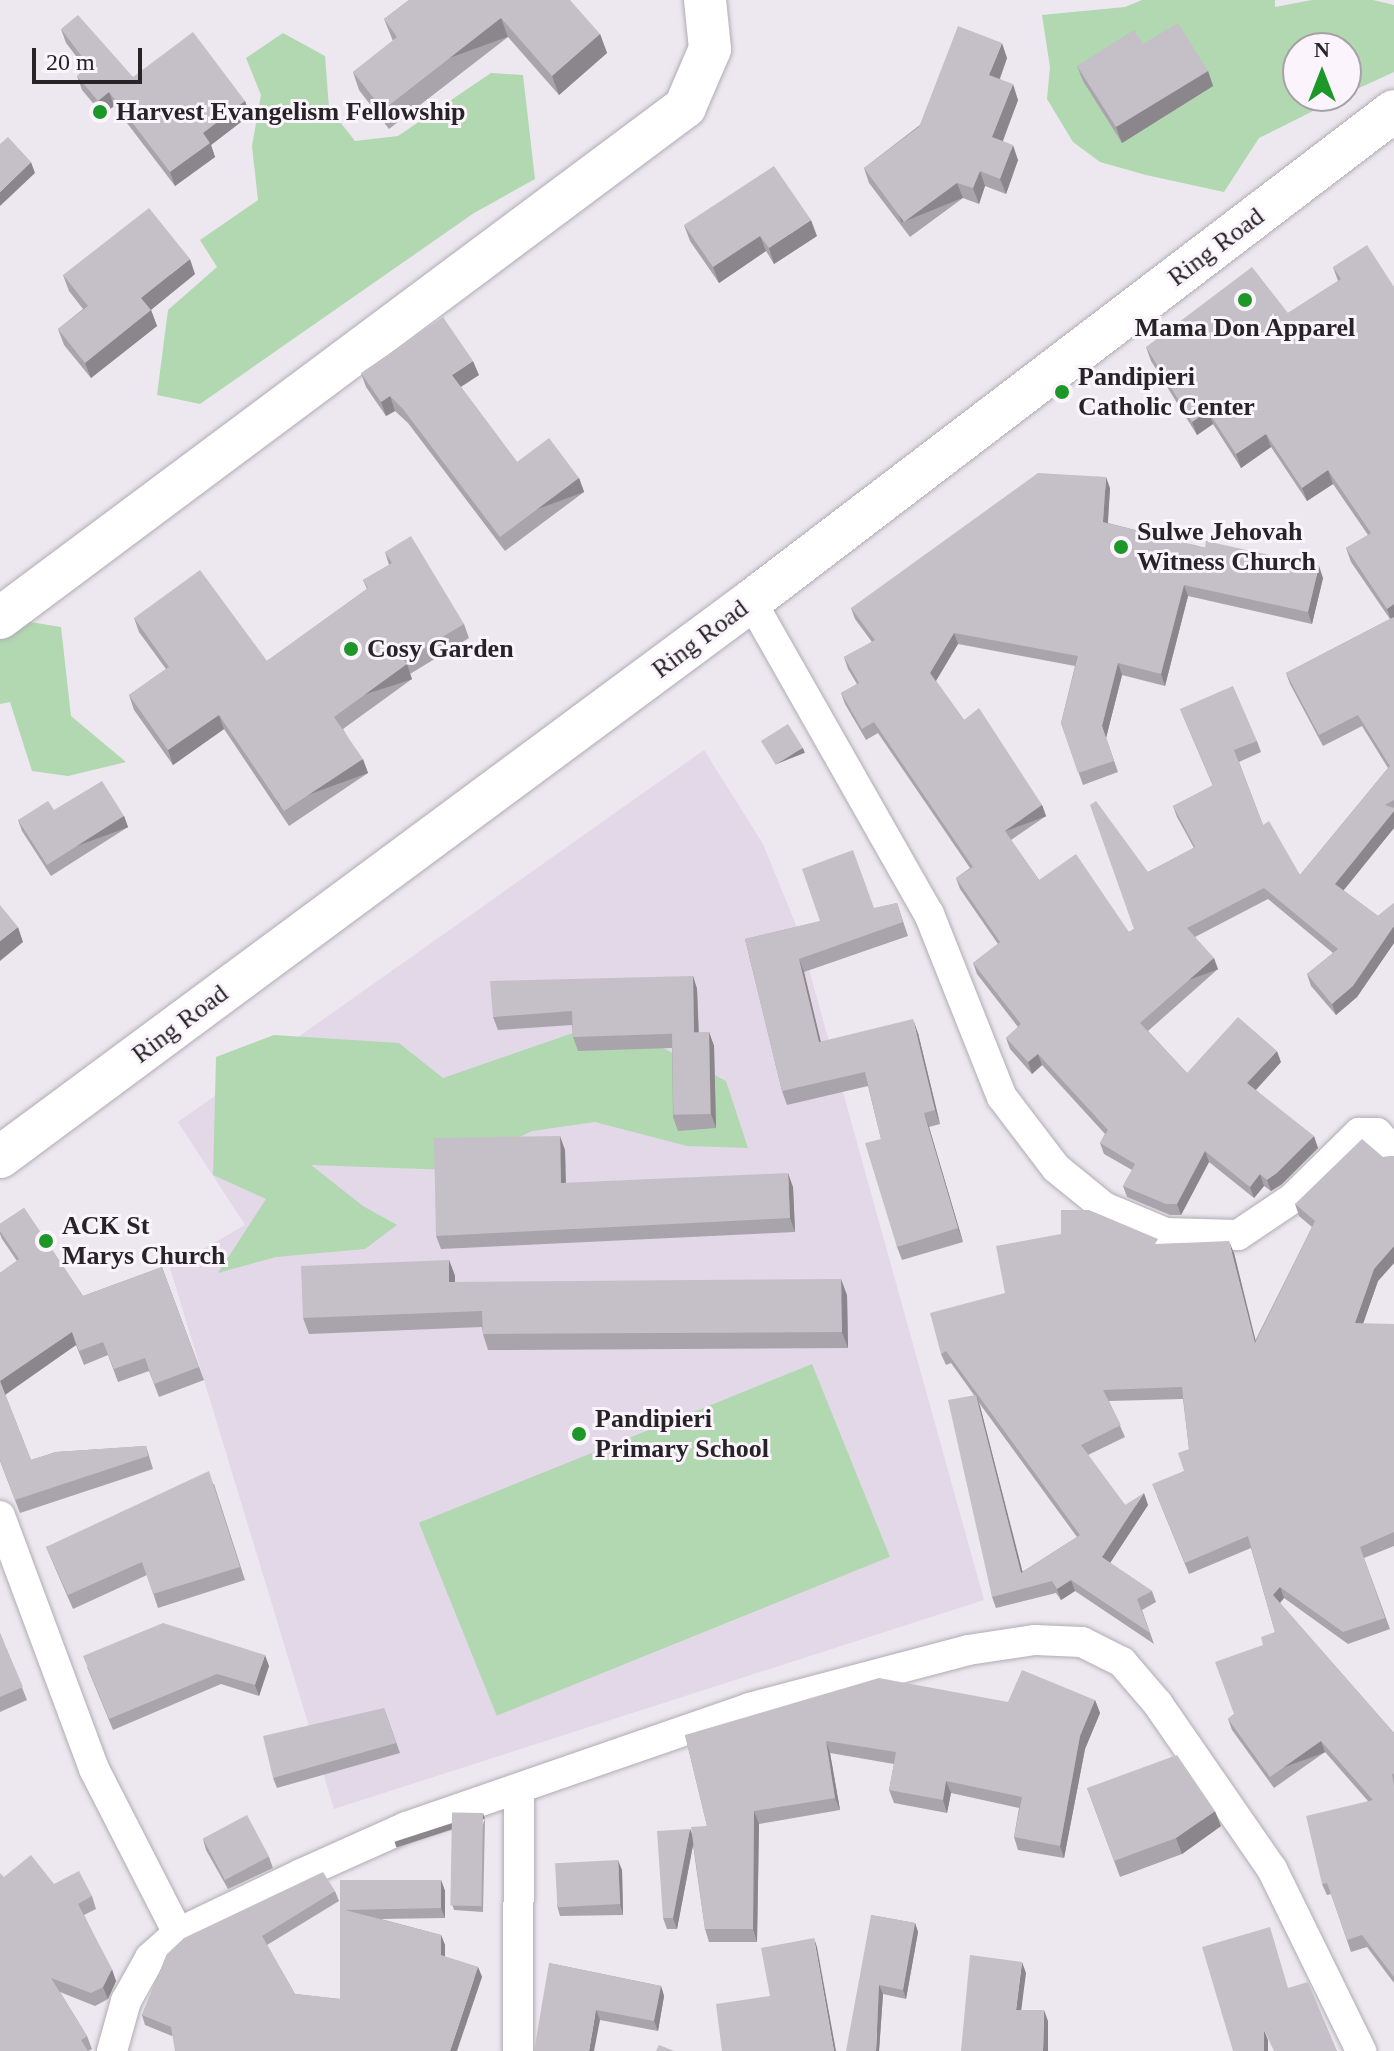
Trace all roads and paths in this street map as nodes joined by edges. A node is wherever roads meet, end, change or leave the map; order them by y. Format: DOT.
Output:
graph roads {
  1 [pos="705,0"];
  2 [pos="1394,111"];
  3 [pos="751,601"];
  4 [pos="0,618"];
  5 [pos="1394,1152"];
  6 [pos="0,1157"];
  7 [pos="0,1516"];
  8 [pos="519,1792"];
  9 [pos="178,1933"];
  10 [pos="112,2051"];
  11 [pos="518,2051"];
  12 [pos="1361,2051"];
  1 -- 4 [label="main road"];
  2 -- 3 [label="main road, Ring Road"];
  3 -- 5 [label="street"];
  3 -- 6 [label="main road, Ring Road"];
  7 -- 9 [label="street"];
  8 -- 9 [label="street"];
  8 -- 11 [label="street"];
  8 -- 12 [label="street"];
  9 -- 10 [label="street"];
}
